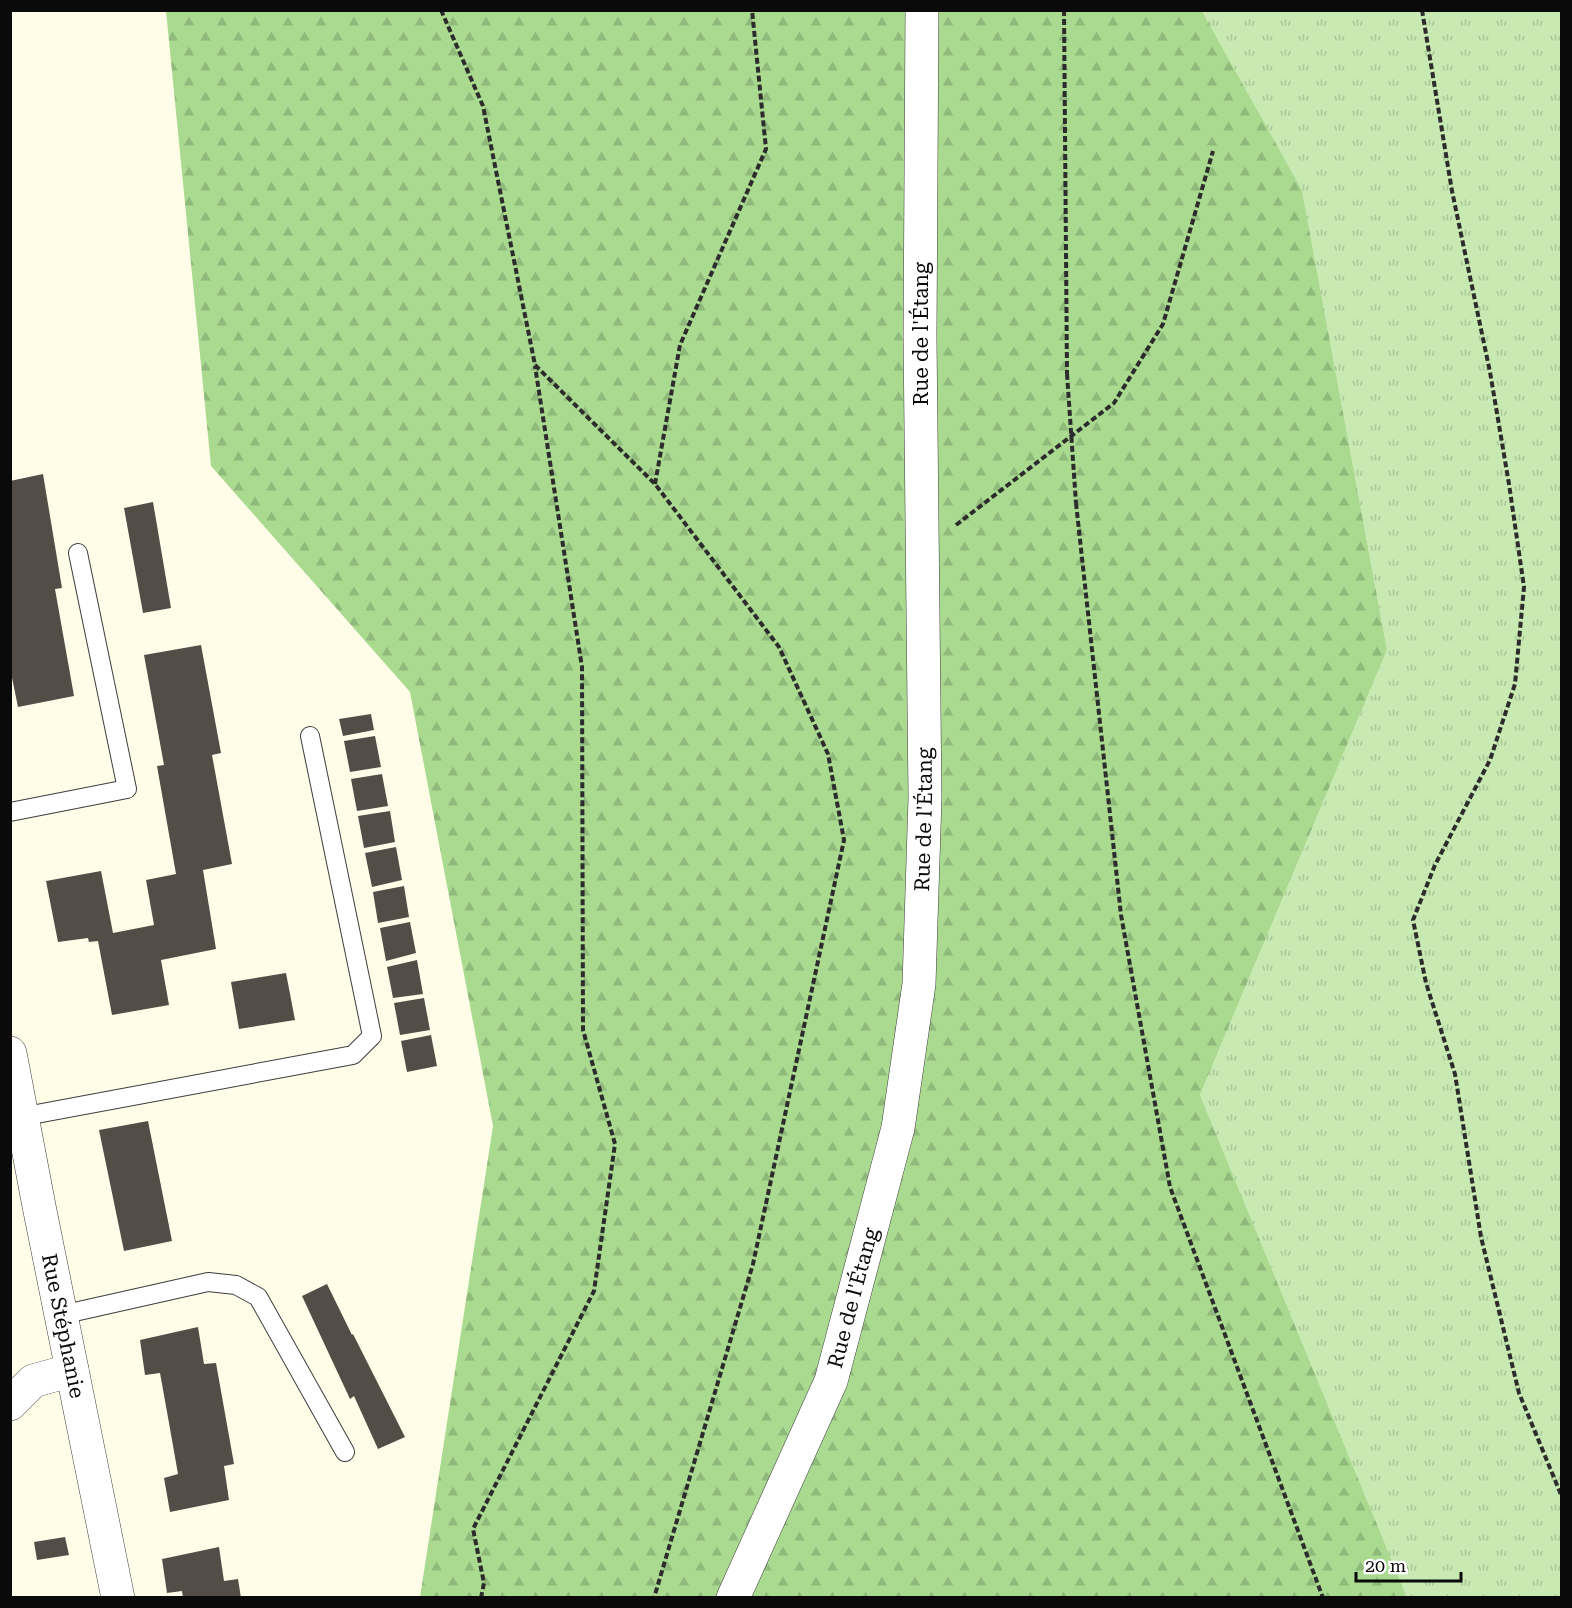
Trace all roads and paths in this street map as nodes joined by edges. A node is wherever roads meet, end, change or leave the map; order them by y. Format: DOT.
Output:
graph roads {
  1 [pos="441,10"];
  2 [pos="752,10"];
  3 [pos="922,10"];
  4 [pos="1064,10"];
  5 [pos="1422,10"];
  6 [pos="1213,151"];
  7 [pos="535,365"];
  8 [pos="655,484"];
  9 [pos="922,551"];
  10 [pos="78,553"];
  11 [pos="310,736"];
  12 [pos="10,812"];
  13 [pos="10,1053"];
  14 [pos="16,1118"];
  15 [pos="60,1315"];
  16 [pos="72,1370"];
  17 [pos="10,1404"];
  18 [pos="345,1452"];
  19 [pos="1562,1497"];
  20 [pos="118,1598"];
  21 [pos="481,1598"];
  22 [pos="654,1598"];
  23 [pos="733,1598"];
  24 [pos="1323,1598"];
  1 -- 7 [label="path"];
  2 -- 8 [label="path"];
  3 -- 9 [label="street, Rue de l'Étang"];
  4 -- 24 [label="path, bridge"];
  5 -- 19 [label="path"];
  6 -- 9 [label="path"];
  7 -- 8 [label="path"];
  7 -- 21 [label="path"];
  8 -- 22 [label="path"];
  9 -- 23 [label="street, Rue de l'Étang"];
  10 -- 12 [label="lane"];
  11 -- 14 [label="lane"];
  13 -- 14 [label="street, Rue Stéphanie"];
  14 -- 15 [label="street, Rue Stéphanie"];
  15 -- 16 [label="street, Rue Stéphanie"];
  15 -- 18 [label="lane"];
  16 -- 17 [label="street"];
  16 -- 20 [label="street, Rue Stéphanie"];
}
